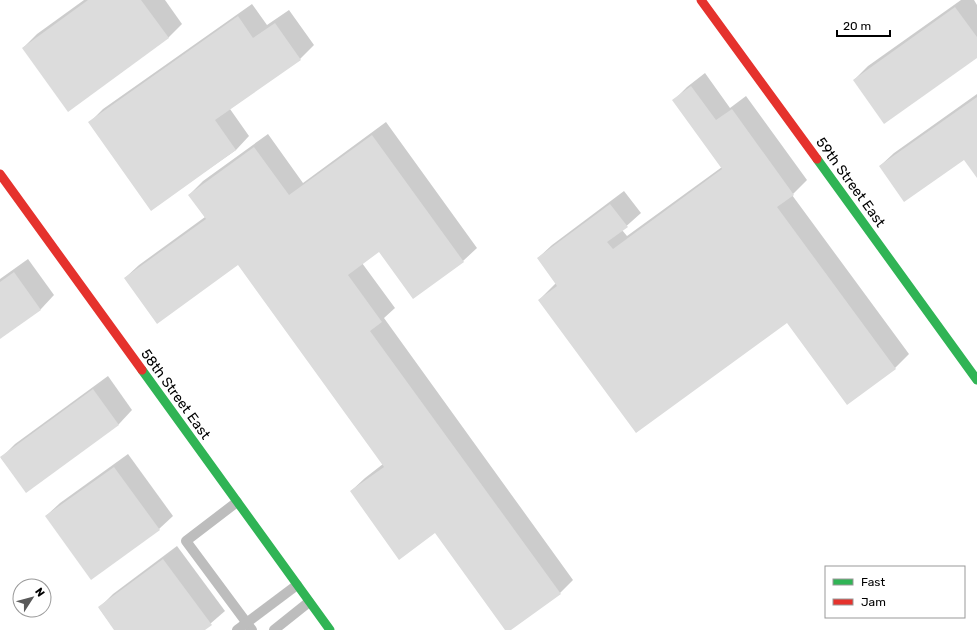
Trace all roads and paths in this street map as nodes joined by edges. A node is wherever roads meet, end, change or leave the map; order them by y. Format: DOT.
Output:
graph roads {
  1 [pos="701,0"];
  2 [pos="0,174"];
  3 [pos="977,380"];
  4 [pos="237,502"];
  5 [pos="297,585"];
  6 [pos="309,602"];
  7 [pos="249,626"];
  8 [pos="237,630"];
  9 [pos="274,630"];
  10 [pos="330,630"];
  1 -- 3 [label="street, 59th Street East"];
  2 -- 4 [label="street, 58th Street East"];
  4 -- 5 [label="street, 58th Street East"];
  4 -- 7 [label="lane"];
  5 -- 6 [label="street, 58th Street East"];
  5 -- 7 [label="lane"];
  6 -- 9 [label="lane"];
  6 -- 10 [label="street, 58th Street East"];
  7 -- 8 [label="lane"];
}
